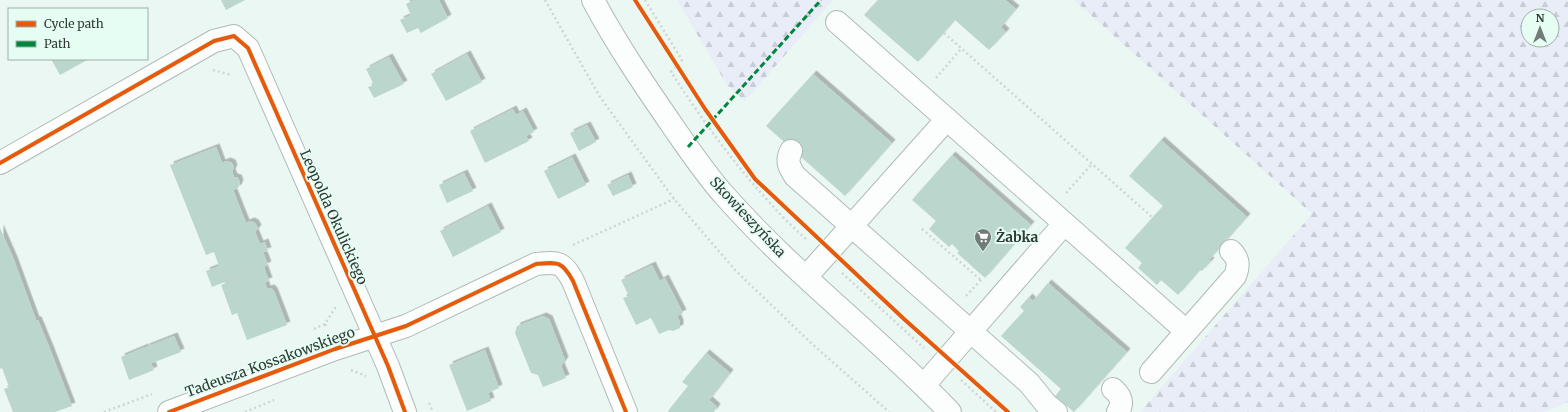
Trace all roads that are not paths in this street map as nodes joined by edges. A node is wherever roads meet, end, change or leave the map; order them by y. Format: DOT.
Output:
graph roads {
  1 [pos="593,0"];
  2 [pos="837,22"];
  3 [pos="947,119"];
  4 [pos="791,151"];
  5 [pos="0,163"];
  6 [pos="1057,217"];
  7 [pos="852,226"];
  8 [pos="1232,251"];
  9 [pos="806,277"];
  10 [pos="970,331"];
  11 [pos="1186,331"];
  12 [pos="374,336"];
  13 [pos="1151,372"];
  14 [pos="924,385"];
  15 [pos="1113,389"];
  16 [pos="203,405"];
  17 [pos="169,412"];
  18 [pos="405,412"];
  19 [pos="626,412"];
  20 [pos="950,412"];
  21 [pos="961,412"];
  22 [pos="1056,412"];
  23 [pos="1118,412"];
  1 -- 9 [label="street, Skowieszyńska"];
  2 -- 3 [label="street"];
  3 -- 6 [label="street"];
  3 -- 7 [label="street"];
  4 -- 7 [label="street"];
  5 -- 12 [label="street, Leopolda Okulickiego"];
  6 -- 10 [label="street"];
  6 -- 11 [label="street"];
  7 -- 9 [label="street"];
  7 -- 10 [label="street"];
  8 -- 11 [label="street"];
  9 -- 14 [label="street, Skowieszyńska"];
  10 -- 14 [label="street"];
  10 -- 22 [label="street"];
  11 -- 13 [label="street"];
  12 -- 16 [label="street, Tadeusza Kossakowskiego"];
  12 -- 18 [label="street, Leopolda Okulickiego"];
  12 -- 19 [label="street, Tadeusza Kossakowskiego"];
  14 -- 20 [label="street, Skowieszyńska"];
  14 -- 21 [label="street, Skowieszyńska"];
  15 -- 23 [label="street"];
  16 -- 17 [label="street, Tadeusza Kossakowskiego"];
}
